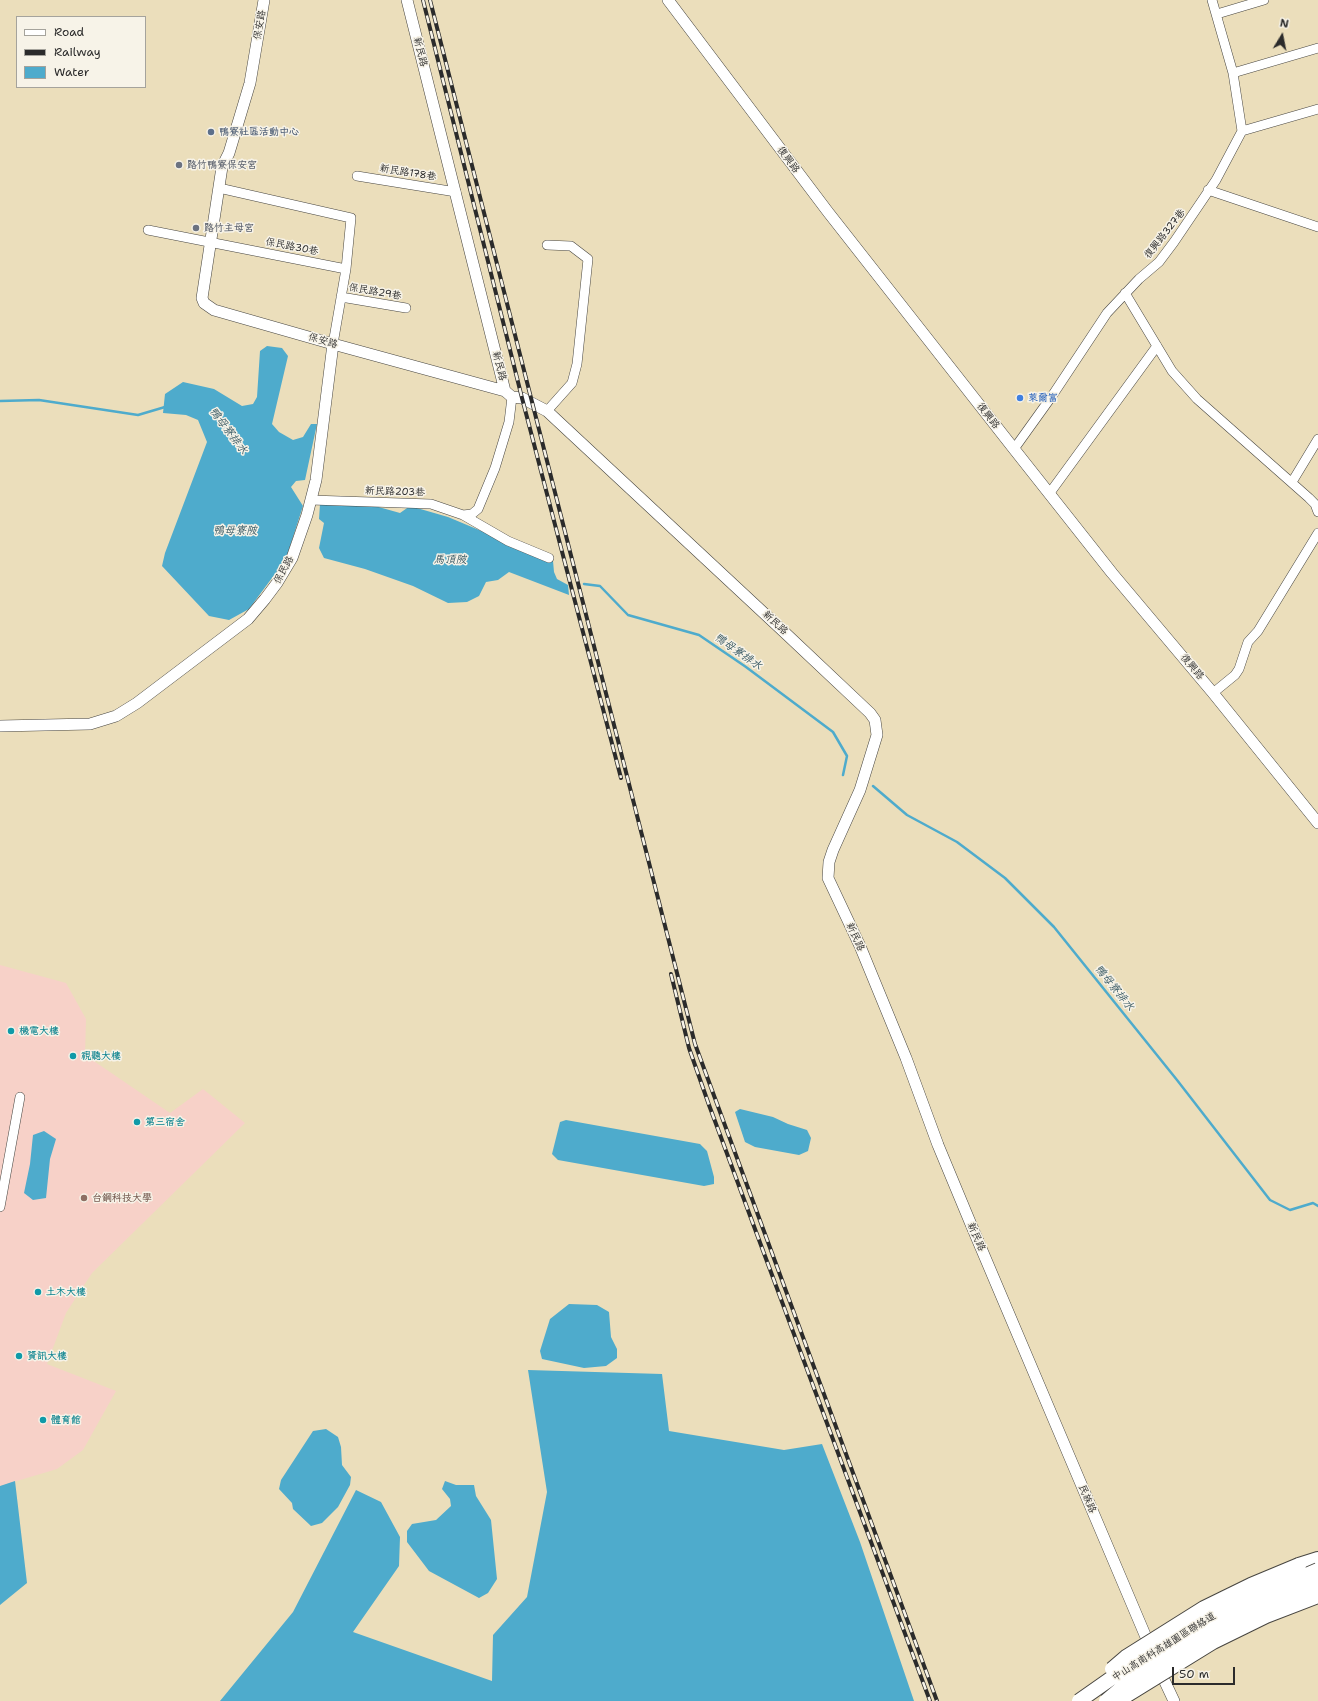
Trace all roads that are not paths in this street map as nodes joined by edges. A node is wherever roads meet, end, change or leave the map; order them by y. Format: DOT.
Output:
graph roads {
  1 [pos="264,0"];
  2 [pos="407,0"];
  3 [pos="668,0"];
  4 [pos="1212,0"];
  5 [pos="1264,0"];
  6 [pos="1216,14"];
  7 [pos="1318,48"];
  8 [pos="1233,73"];
  9 [pos="1318,109"];
  10 [pos="1242,131"];
  11 [pos="357,176"];
  12 [pos="219,188"];
  13 [pos="1208,190"];
  14 [pos="456,192"];
  15 [pos="1318,227"];
  16 [pos="148,230"];
  17 [pos="211,241"];
  18 [pos="547,245"];
  19 [pos="346,269"];
  20 [pos="1125,293"];
  21 [pos="341,297"];
  22 [pos="406,308"];
  23 [pos="333,344"];
  24 [pos="1157,346"];
  25 [pos="509,394"];
  26 [pos="547,411"];
  27 [pos="1318,439"];
  28 [pos="1014,450"];
  29 [pos="1292,482"];
  30 [pos="1049,494"];
  31 [pos="311,500"];
  32 [pos="1318,512"];
  33 [pos="463,515"];
  34 [pos="1318,533"];
  35 [pos="550,558"];
  36 [pos="1214,693"];
  37 [pos="0,726"];
  38 [pos="1318,823"];
  39 [pos="20,1097"];
  40 [pos="0,1207"];
  41 [pos="1003,1297"];
  42 [pos="1318,1559"];
  43 [pos="1318,1570"];
  44 [pos="1318,1582"];
  45 [pos="1318,1596"];
  46 [pos="1076,1701"];
  47 [pos="1079,1701"];
  48 [pos="1106,1701"];
  49 [pos="1117,1701"];
  50 [pos="1174,1701"];
  1 -- 12 [label="street, 保安路"];
  2 -- 14 [label="street, 新民路"];
  3 -- 28 [label="street, 復興路"];
  4 -- 6 [label="street"];
  5 -- 6 [label="street"];
  6 -- 8 [label="street"];
  7 -- 8 [label="street"];
  8 -- 10 [label="street"];
  9 -- 10 [label="street"];
  10 -- 13 [label="street, 復興路327巷"];
  11 -- 14 [label="street, 新民路178巷"];
  12 -- 17 [label="street, 保安路"];
  12 -- 19 [label="street, 保民路"];
  13 -- 15 [label="street"];
  13 -- 20 [label="street, 復興路327巷"];
  14 -- 25 [label="street, 新民路"];
  16 -- 17 [label="street"];
  17 -- 19 [label="street, 保民路30巷"];
  17 -- 23 [label="street, 保安路"];
  18 -- 26 [label="street"];
  19 -- 21 [label="street, 保民路"];
  20 -- 24 [label="street"];
  20 -- 28 [label="street, 復興路327巷"];
  21 -- 22 [label="street, 保民路29巷"];
  21 -- 23 [label="street, 保民路"];
  23 -- 25 [label="street, 保安路"];
  23 -- 31 [label="street, 保民路"];
  24 -- 29 [label="street"];
  24 -- 30 [label="street"];
  25 -- 26 [label="street, 新民路"];
  25 -- 33 [label="street"];
  26 -- 41 [label="street, 新民路"];
  27 -- 29 [label="street"];
  28 -- 30 [label="street, 復興路"];
  29 -- 32 [label="street"];
  30 -- 36 [label="street, 復興路"];
  31 -- 33 [label="street, 新民路203巷"];
  31 -- 37 [label="street, 保民路"];
  33 -- 35 [label="street, 新民路203巷"];
  34 -- 36 [label="street"];
  36 -- 38 [label="street, 復興路"];
  39 -- 40 [label="street"];
  41 -- 50 [label="street, 民族路"];
  42 -- 46 [label="highway, bridge"];
  43 -- 47 [label="highway, 中山高南科高雄園區聯絡道, bridge"];
  44 -- 48 [label="highway, 中山高南科高雄園區聯絡道, bridge"];
  45 -- 49 [label="highway, bridge"];
}
